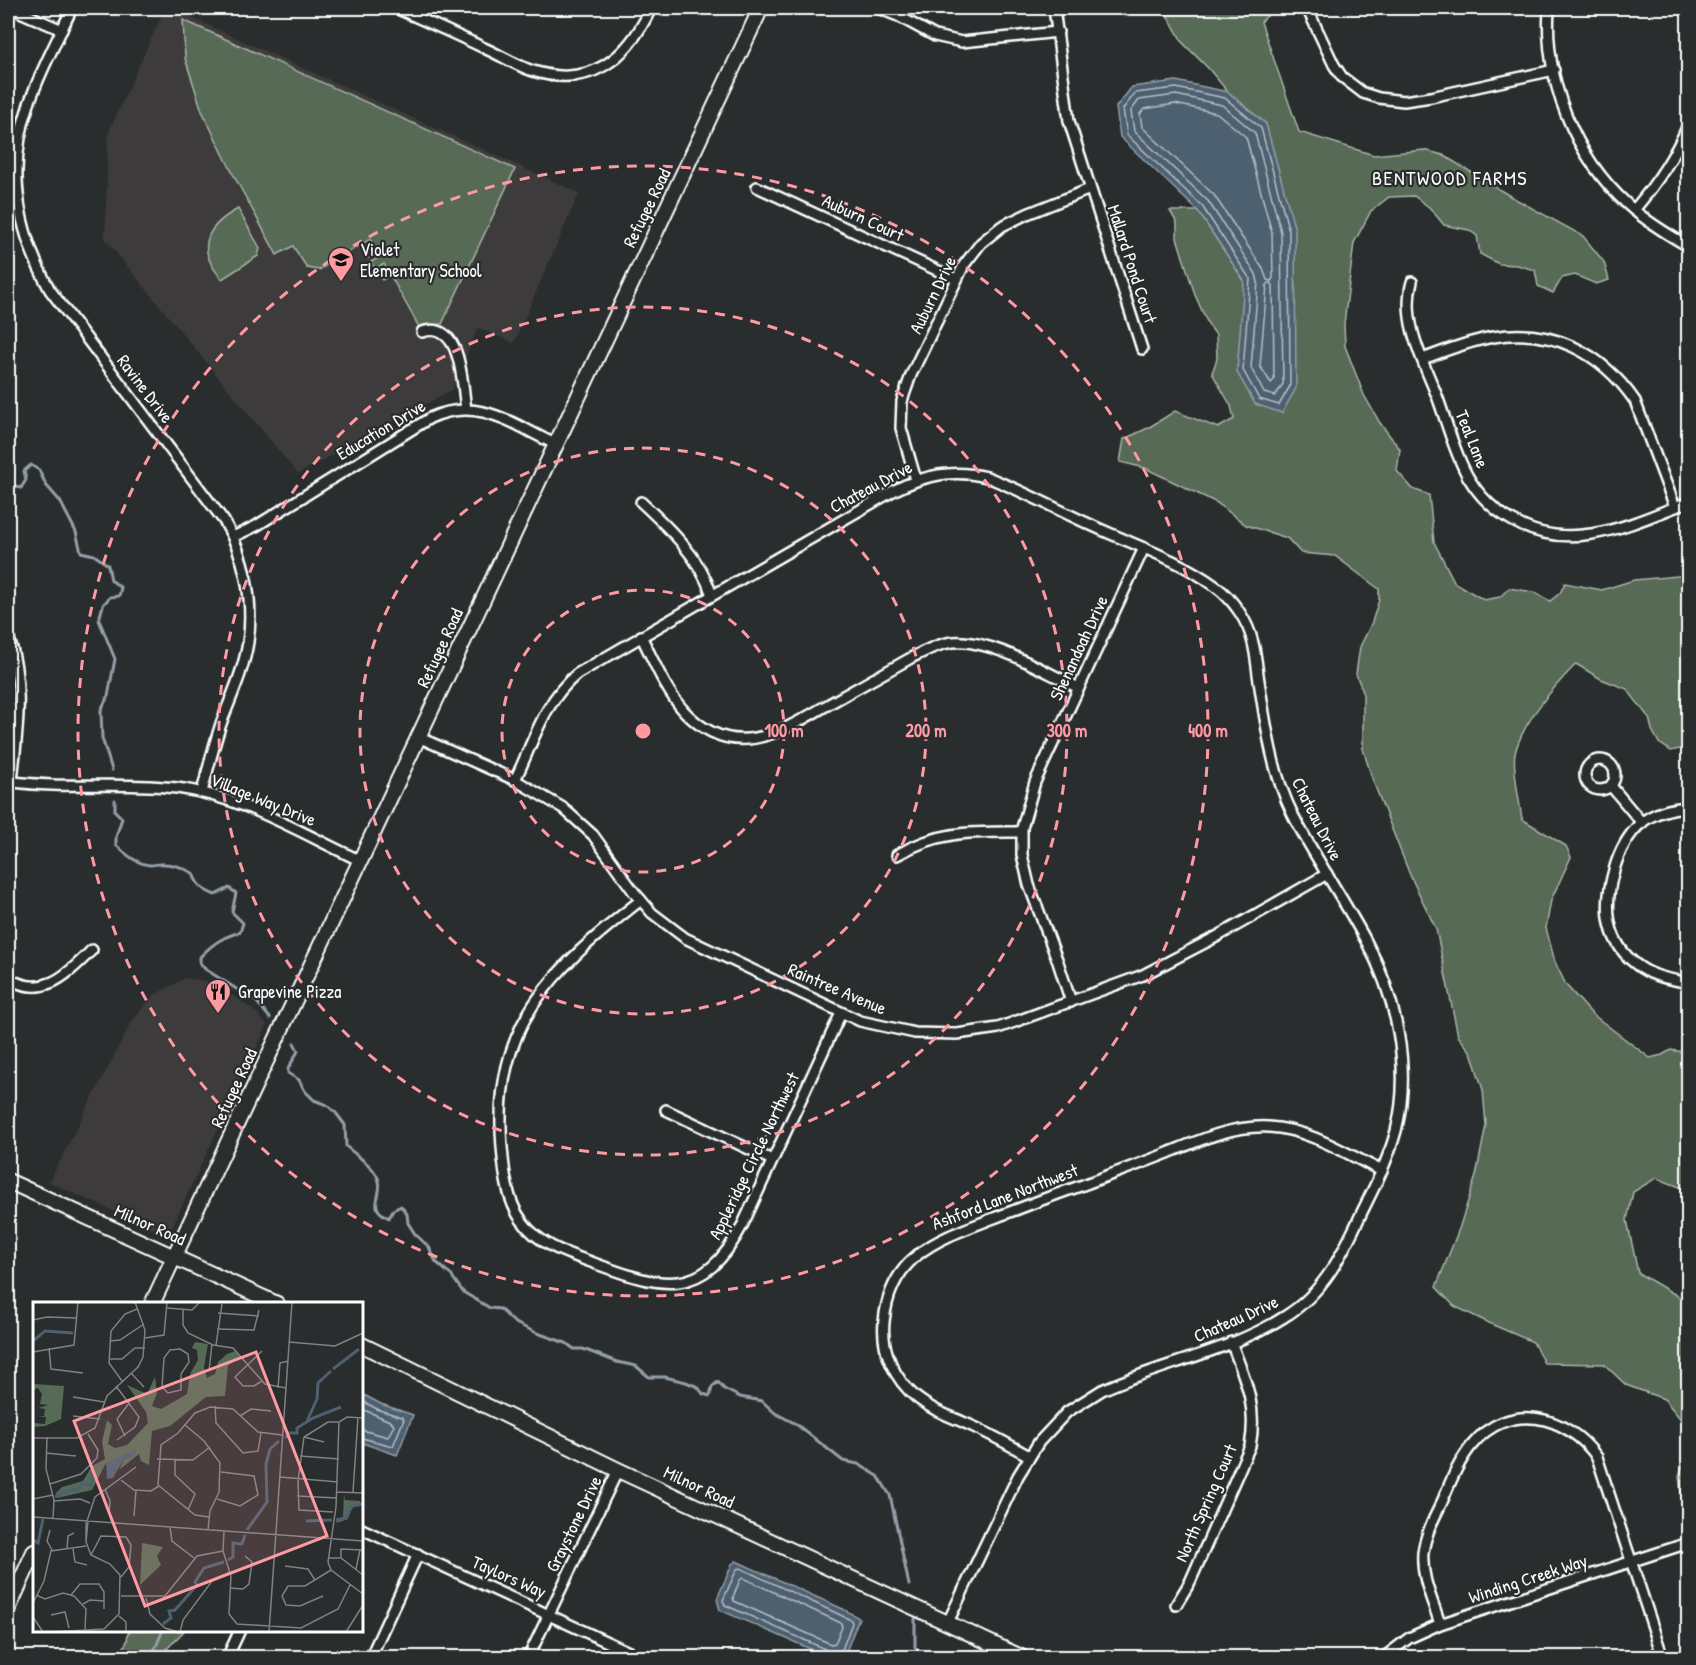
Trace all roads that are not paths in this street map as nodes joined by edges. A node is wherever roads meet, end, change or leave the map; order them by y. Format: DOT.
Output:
graph roads {
  1 [pos="11,8"];
  2 [pos="72,8"];
  3 [pos="396,8"];
  4 [pos="651,8"];
  5 [pos="761,8"];
  6 [pos="878,8"];
  7 [pos="1054,8"];
  8 [pos="1307,8"];
  9 [pos="1549,8"];
  10 [pos="62,30"];
  11 [pos="1058,32"];
  12 [pos="1554,70"];
  13 [pos="1689,125"];
  14 [pos="757,187"];
  15 [pos="1090,189"];
  16 [pos="1634,210"];
  17 [pos="1689,246"];
  18 [pos="956,279"];
  19 [pos="1412,282"];
  20 [pos="423,332"];
  21 [pos="1142,349"];
  22 [pos="1422,359"];
  23 [pos="466,409"];
  24 [pos="555,444"];
  25 [pos="916,480"];
  26 [pos="641,502"];
  27 [pos="1689,502"];
  28 [pos="1675,507"];
  29 [pos="232,537"];
  30 [pos="1144,548"];
  31 [pos="712,595"];
  32 [pos="8,635"];
  33 [pos="641,636"];
  34 [pos="1079,688"];
  35 [pos="418,737"];
  36 [pos="515,780"];
  37 [pos="10,781"];
  38 [pos="1611,786"];
  39 [pos="202,792"];
  40 [pos="1689,807"];
  41 [pos="1642,823"];
  42 [pos="1022,832"];
  43 [pos="897,855"];
  44 [pos="359,860"];
  45 [pos="1327,874"];
  46 [pos="641,900"];
  47 [pos="92,950"];
  48 [pos="8,978"];
  49 [pos="1689,983"];
  50 [pos="1071,1002"];
  51 [pos="841,1013"];
  52 [pos="666,1110"];
  53 [pos="772,1160"];
  54 [pos="1382,1171"];
  55 [pos="8,1181"];
  56 [pos="174,1256"];
  57 [pos="153,1302"];
  58 [pos="273,1302"];
  59 [pos="1231,1342"];
  60 [pos="363,1345"];
  61 [pos="1029,1456"];
  62 [pos="618,1470"];
  63 [pos="363,1529"];
  64 [pos="1689,1543"];
  65 [pos="33,1554"];
  66 [pos="418,1554"];
  67 [pos="1632,1561"];
  68 [pos="1176,1605"];
  69 [pos="8,1609"];
  70 [pos="549,1614"];
  71 [pos="948,1622"];
  72 [pos="1440,1624"];
  73 [pos="239,1632"];
  74 [pos="227,1658"];
  75 [pos="370,1658"];
  76 [pos="528,1658"];
  77 [pos="642,1658"];
  78 [pos="1023,1658"];
  79 [pos="1383,1658"];
  80 [pos="1663,1658"];
  1 -- 10 [label="street"];
  2 -- 10 [label="street, Ravine Drive"];
  3 -- 4 [label="street"];
  5 -- 24 [label="main road, Refugee Road"];
  6 -- 11 [label="street"];
  7 -- 11 [label="street, Mallard Pond Court"];
  8 -- 12 [label="street"];
  9 -- 12 [label="street"];
  10 -- 29 [label="street, Ravine Drive"];
  11 -- 15 [label="street, Mallard Pond Court"];
  12 -- 16 [label="street"];
  13 -- 16 [label="street"];
  14 -- 18 [label="street, Auburn Court"];
  15 -- 18 [label="street, Auburn Drive"];
  15 -- 21 [label="street, Mallard Pond Court"];
  16 -- 17 [label="street"];
  18 -- 25 [label="street, Auburn Drive"];
  19 -- 22 [label="street, Teal Lane"];
  20 -- 23 [label="street"];
  22 -- 28 [label="street"];
  22 -- 28 [label="street, Teal Lane"];
  23 -- 24 [label="street, Education Drive"];
  23 -- 29 [label="street, Education Drive"];
  24 -- 35 [label="main road, Refugee Road"];
  25 -- 30 [label="street, Chateau Drive"];
  25 -- 31 [label="street, Chateau Drive"];
  26 -- 31 [label="street"];
  27 -- 28 [label="street, Teal Lane"];
  29 -- 39 [label="street, Ravine Drive"];
  30 -- 34 [label="street, Shenandoah Drive"];
  30 -- 45 [label="street, Chateau Drive"];
  31 -- 33 [label="street, Chateau Drive"];
  32 -- 37 [label="street"];
  33 -- 34 [label="street"];
  33 -- 36 [label="street, Chateau Drive"];
  34 -- 42 [label="street, Shenandoah Drive"];
  35 -- 36 [label="street, Raintree Avenue"];
  35 -- 44 [label="main road, Refugee Road"];
  36 -- 46 [label="street, Raintree Avenue"];
  37 -- 39 [label="street, Village Way Drive"];
  38 -- 41 [label="street"];
  39 -- 44 [label="street, Village Way Drive"];
  40 -- 41 [label="street"];
  41 -- 49 [label="street"];
  42 -- 43 [label="street"];
  42 -- 50 [label="street, Shenandoah Drive"];
  44 -- 56 [label="main road, Refugee Road"];
  45 -- 50 [label="street, Raintree Avenue"];
  45 -- 54 [label="street, Chateau Drive"];
  46 -- 51 [label="street, Raintree Avenue"];
  46 -- 53 [label="street, Appleridge Circle Northwest"];
  47 -- 48 [label="street"];
  50 -- 51 [label="street, Raintree Avenue"];
  51 -- 53 [label="street, Appleridge Circle Northwest"];
  52 -- 53 [label="street"];
  54 -- 59 [label="street, Chateau Drive"];
  54 -- 61 [label="street, Ashford Lane Northwest"];
  55 -- 56 [label="main road, Milnor Road"];
  56 -- 57 [label="main road, Refugee Road"];
  56 -- 58 [label="main road, Milnor Road"];
  59 -- 61 [label="street, Chateau Drive"];
  59 -- 68 [label="street, North Spring Court"];
  60 -- 62 [label="main road, Milnor Road"];
  61 -- 71 [label="street, Chateau Drive"];
  62 -- 70 [label="street, Graystone Drive"];
  62 -- 71 [label="main road, Milnor Road"];
  63 -- 66 [label="street, Taylors Way"];
  64 -- 67 [label="street, Winding Creek Way"];
  65 -- 69 [label="main road"];
  66 -- 70 [label="street, Taylors Way"];
  66 -- 75 [label="street"];
  67 -- 72 [label="street, Winding Creek Way"];
  67 -- 72 [label="street"];
  67 -- 80 [label="street"];
  70 -- 76 [label="street, Graystone Drive"];
  70 -- 77 [label="street, Taylors Way"];
  71 -- 78 [label="main road, Milnor Road"];
  72 -- 79 [label="street, Winding Creek Way"];
  73 -- 74 [label="street"];
}
